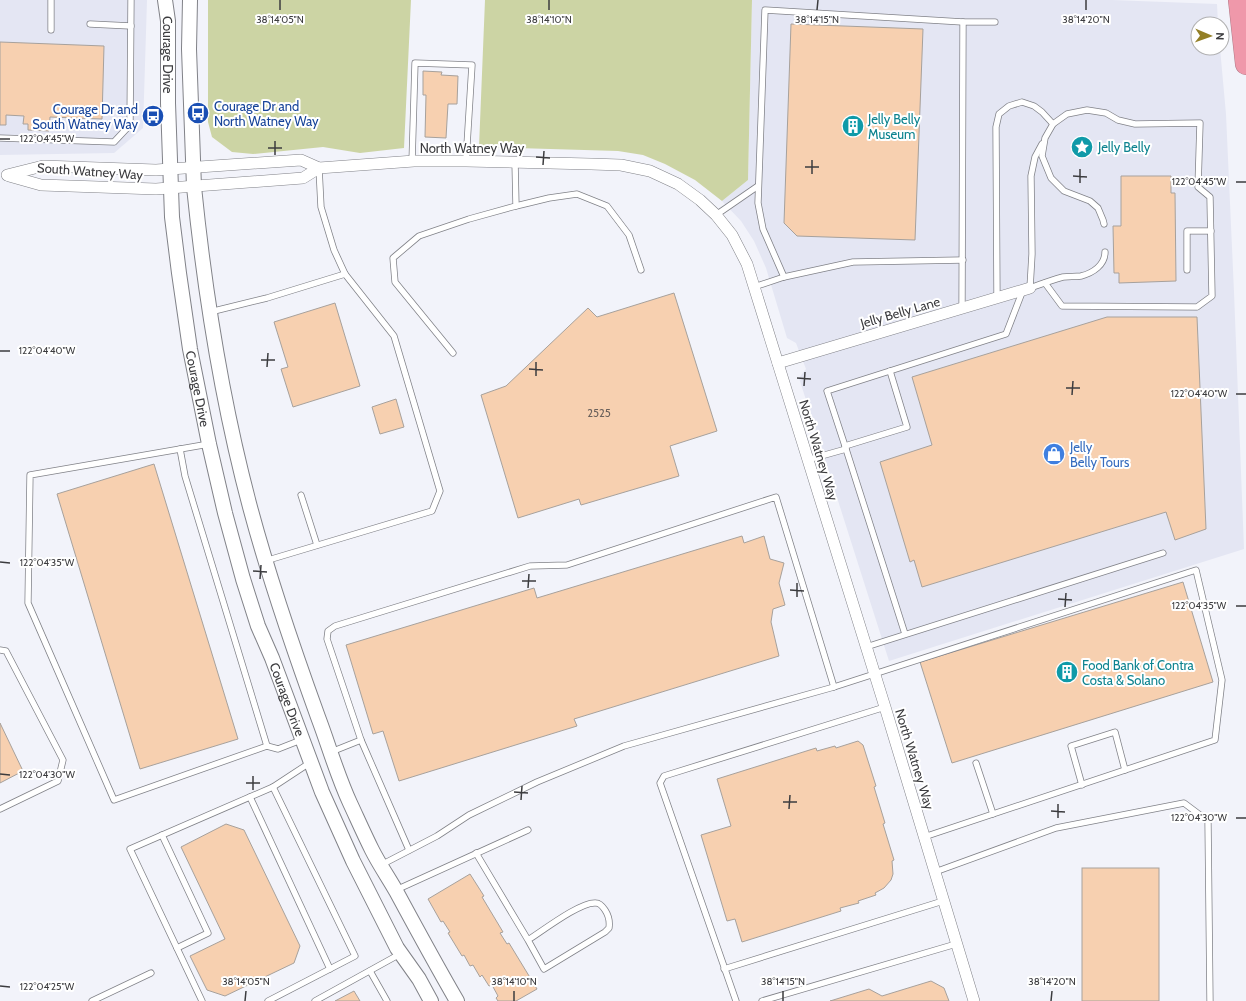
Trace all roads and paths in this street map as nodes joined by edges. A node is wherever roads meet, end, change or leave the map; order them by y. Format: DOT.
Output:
graph roads {
  1 [pos="51,0"];
  2 [pos="131,0"];
  3 [pos="165,0"];
  4 [pos="190,0"];
  5 [pos="1239,0"];
  6 [pos="963,22"];
  7 [pos="995,22"];
  8 [pos="90,24"];
  9 [pos="131,26"];
  10 [pos="50,30"];
  11 [pos="1246,64"];
  12 [pos="1053,124"];
  13 [pos="0,138"];
  14 [pos="1045,138"];
  15 [pos="466,161"];
  16 [pos="412,162"];
  17 [pos="515,162"];
  18 [pos="193,167"];
  19 [pos="319,168"];
  20 [pos="171,169"];
  21 [pos="4,175"];
  22 [pos="758,186"];
  23 [pos="194,187"];
  24 [pos="171,188"];
  25 [pos="516,206"];
  26 [pos="716,215"];
  27 [pos="1104,224"];
  28 [pos="1211,231"];
  29 [pos="1105,252"];
  30 [pos="962,260"];
  31 [pos="641,270"];
  32 [pos="1187,270"];
  33 [pos="345,274"];
  34 [pos="784,277"];
  35 [pos="1045,283"];
  36 [pos="754,287"];
  37 [pos="1026,289"];
  38 [pos="997,298"];
  39 [pos="962,309"];
  40 [pos="210,312"];
  41 [pos="453,353"];
  42 [pos="778,364"];
  43 [pos="890,371"];
  44 [pos="209,444"];
  45 [pos="845,448"];
  46 [pos="180,449"];
  47 [pos="807,460"];
  48 [pos="301,495"];
  49 [pos="317,545"];
  50 [pos="1163,552"];
  51 [pos="265,562"];
  52 [pos="905,634"];
  53 [pos="866,647"];
  54 [pos="0,650"];
  55 [pos="874,674"];
  56 [pos="834,687"];
  57 [pos="885,707"];
  58 [pos="303,739"];
  59 [pos="361,740"];
  60 [pos="267,746"];
  61 [pos="330,752"];
  62 [pos="311,762"];
  63 [pos="976,762"];
  64 [pos="1125,770"];
  65 [pos="1082,785"];
  66 [pos="273,787"];
  67 [pos="250,797"];
  68 [pos="0,810"];
  69 [pos="993,814"];
  70 [pos="528,830"];
  71 [pos="162,835"];
  72 [pos="924,837"];
  73 [pos="409,850"];
  74 [pos="476,853"];
  75 [pos="381,865"];
  76 [pos="934,873"];
  77 [pos="396,890"];
  78 [pos="943,901"];
  79 [pos="528,940"];
  80 [pos="956,944"];
  81 [pos="177,948"];
  82 [pos="401,953"];
  83 [pos="330,969"];
  84 [pos="724,969"];
  85 [pos="370,970"];
  86 [pos="151,973"];
  87 [pos="92,1001"];
  88 [pos="202,1001"];
  89 [pos="268,1001"];
  90 [pos="315,1001"];
  91 [pos="387,1001"];
  92 [pos="431,1001"];
  93 [pos="457,1001"];
  94 [pos="736,1001"];
  95 [pos="762,1001"];
  96 [pos="974,1001"];
  97 [pos="1210,1001"];
  1 -- 10 [label="lane"];
  2 -- 9 [label="lane"];
  3 -- 20 [label="street, Courage Drive"];
  4 -- 18 [label="street, Courage Drive"];
  5 -- 11 [label="highway"];
  6 -- 7 [label="lane"];
  6 -- 22 [label="lane"];
  6 -- 30 [label="lane"];
  8 -- 9 [label="lane"];
  9 -- 13 [label="lane"];
  12 -- 14 [label="lane"];
  12 -- 28 [label="lane"];
  12 -- 38 [label="lane"];
  14 -- 27 [label="lane"];
  14 -- 37 [label="lane"];
  15 -- 16 [label="street, North Watney Way"];
  15 -- 16 [label="lane"];
  15 -- 17 [label="street, North Watney Way"];
  16 -- 19 [label="street, North Watney Way"];
  17 -- 25 [label="lane"];
  17 -- 26 [label="street, North Watney Way"];
  18 -- 19 [label="street, North Watney Way"];
  18 -- 20 [label="street, South Watney Way"];
  18 -- 23 [label="street, Courage Drive"];
  19 -- 23 [label="street, North Watney Way"];
  19 -- 33 [label="lane"];
  20 -- 21 [label="street, South Watney Way"];
  20 -- 24 [label="street, Courage Drive"];
  21 -- 24 [label="street, South Watney Way"];
  22 -- 26 [label="lane"];
  22 -- 34 [label="lane"];
  23 -- 24 [label="street, North Watney Way"];
  23 -- 40 [label="street, Courage Drive"];
  24 -- 44 [label="street, Courage Drive"];
  25 -- 31 [label="lane"];
  25 -- 41 [label="lane"];
  26 -- 36 [label="street, North Watney Way"];
  28 -- 32 [label="lane"];
  28 -- 35 [label="lane"];
  29 -- 35 [label="lane"];
  30 -- 34 [label="lane"];
  30 -- 39 [label="lane"];
  33 -- 40 [label="lane"];
  33 -- 49 [label="lane"];
  34 -- 36 [label="lane"];
  35 -- 37 [label="lane"];
  36 -- 42 [label="street, North Watney Way"];
  37 -- 38 [label="street, Jelly Belly Lane"];
  37 -- 43 [label="lane"];
  38 -- 39 [label="street, Jelly Belly Lane"];
  39 -- 42 [label="street, Jelly Belly Lane"];
  40 -- 51 [label="street, Courage Drive"];
  42 -- 47 [label="street, North Watney Way"];
  43 -- 45 [label="lane"];
  43 -- 45 [label="lane"];
  44 -- 46 [label="lane"];
  44 -- 58 [label="street, Courage Drive"];
  45 -- 47 [label="lane"];
  45 -- 52 [label="lane"];
  46 -- 60 [label="lane"];
  46 -- 60 [label="lane"];
  47 -- 53 [label="street, North Watney Way"];
  48 -- 49 [label="lane"];
  49 -- 51 [label="lane"];
  50 -- 52 [label="lane"];
  51 -- 61 [label="street, Courage Drive"];
  52 -- 53 [label="lane"];
  53 -- 55 [label="street, North Watney Way"];
  54 -- 68 [label="lane"];
  55 -- 56 [label="lane"];
  55 -- 57 [label="street, North Watney Way"];
  55 -- 64 [label="lane"];
  56 -- 59 [label="lane"];
  56 -- 73 [label="lane"];
  57 -- 72 [label="street, North Watney Way"];
  57 -- 84 [label="lane"];
  58 -- 60 [label="lane"];
  58 -- 62 [label="street, Courage Drive"];
  59 -- 61 [label="lane"];
  59 -- 73 [label="lane"];
  61 -- 62 [label="street"];
  61 -- 75 [label="street, Courage Drive"];
  62 -- 66 [label="lane"];
  62 -- 82 [label="street, Courage Drive"];
  63 -- 69 [label="lane"];
  64 -- 65 [label="lane"];
  64 -- 65 [label="lane"];
  65 -- 69 [label="lane"];
  66 -- 67 [label="lane"];
  66 -- 83 [label="lane"];
  67 -- 71 [label="lane"];
  67 -- 83 [label="lane"];
  69 -- 72 [label="lane"];
  70 -- 74 [label="lane"];
  71 -- 81 [label="lane"];
  71 -- 81 [label="lane"];
  72 -- 76 [label="street, North Watney Way"];
  73 -- 75 [label="lane"];
  74 -- 77 [label="lane"];
  74 -- 79 [label="lane"];
  75 -- 77 [label="street, Courage Drive"];
  76 -- 78 [label="street, North Watney Way"];
  76 -- 97 [label="lane"];
  77 -- 93 [label="street, Courage Drive"];
  78 -- 80 [label="street, North Watney Way"];
  78 -- 84 [label="lane"];
  79 -- 79 [label="lane"];
  80 -- 95 [label="lane"];
  80 -- 96 [label="street, North Watney Way"];
  81 -- 88 [label="lane"];
  82 -- 85 [label="lane"];
  82 -- 92 [label="street, Courage Drive"];
  83 -- 89 [label="lane"];
  84 -- 94 [label="lane"];
  85 -- 90 [label="lane"];
  85 -- 91 [label="lane"];
  86 -- 87 [label="lane"];
}
